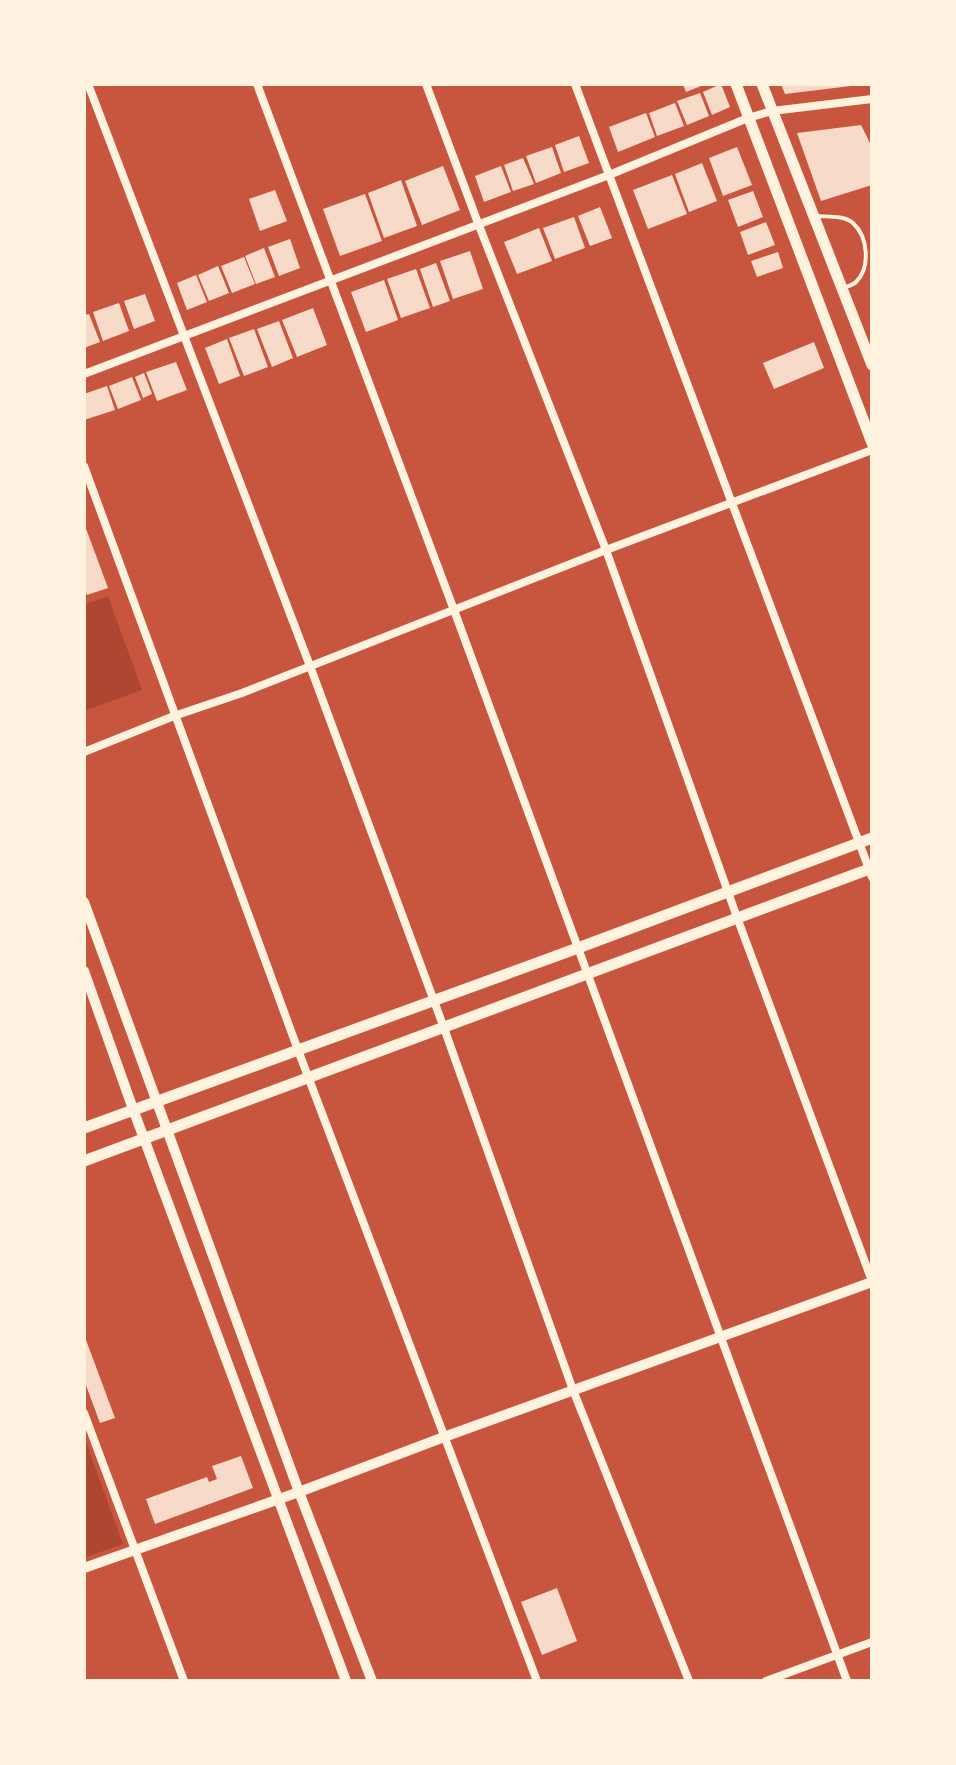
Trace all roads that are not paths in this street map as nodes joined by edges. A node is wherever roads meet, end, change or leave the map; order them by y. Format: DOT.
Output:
graph roads {
  1 [pos="88,84"];
  2 [pos="257,84"];
  3 [pos="426,84"];
  4 [pos="575,84"];
  5 [pos="736,84"];
  6 [pos="762,84"];
  7 [pos="872,99"];
  8 [pos="772,111"];
  9 [pos="748,118"];
  10 [pos="609,175"];
  11 [pos="815,216"];
  12 [pos="478,223"];
  13 [pos="332,279"];
  14 [pos="842,289"];
  15 [pos="183,336"];
  16 [pos="872,365"];
  17 [pos="84,374"];
  18 [pos="872,443"];
  19 [pos="872,450"];
  20 [pos="84,466"];
  21 [pos="732,503"];
  22 [pos="606,550"];
  23 [pos="454,610"];
  24 [pos="310,666"];
  25 [pos="174,716"];
  26 [pos="84,752"];
  27 [pos="872,838"];
  28 [pos="859,843"];
  29 [pos="871,872"];
  30 [pos="728,892"];
  31 [pos="84,902"];
  32 [pos="738,920"];
  33 [pos="578,948"];
  34 [pos="84,971"];
  35 [pos="588,974"];
  36 [pos="434,1001"];
  37 [pos="444,1028"];
  38 [pos="298,1050"];
  39 [pos="308,1078"];
  40 [pos="156,1102"];
  41 [pos="133,1109"];
  42 [pos="84,1128"];
  43 [pos="166,1131"];
  44 [pos="144,1138"];
  45 [pos="84,1161"];
  46 [pos="872,1281"];
  47 [pos="723,1337"];
  48 [pos="573,1390"];
  49 [pos="84,1413"];
  50 [pos="444,1437"];
  51 [pos="299,1492"];
  52 [pos="278,1499"];
  53 [pos="135,1550"];
  54 [pos="84,1568"];
  55 [pos="872,1642"];
  56 [pos="837,1655"];
  57 [pos="184,1681"];
  58 [pos="346,1681"];
  59 [pos="372,1681"];
  60 [pos="537,1681"];
  61 [pos="689,1681"];
  62 [pos="766,1681"];
  63 [pos="847,1681"];
  1 -- 15 [label="street"];
  2 -- 13 [label="street"];
  3 -- 12 [label="street"];
  4 -- 10 [label="street"];
  5 -- 9 [label="main road"];
  6 -- 8 [label="main road"];
  7 -- 8 [label="street"];
  8 -- 9 [label="street"];
  8 -- 11 [label="main road"];
  9 -- 10 [label="street"];
  9 -- 18 [label="main road"];
  10 -- 12 [label="street"];
  10 -- 21 [label="street"];
  11 -- 14 [label="main road"];
  11 -- 14 [label="lane"];
  12 -- 13 [label="street"];
  12 -- 22 [label="street"];
  13 -- 15 [label="street"];
  13 -- 23 [label="street"];
  14 -- 16 [label="main road"];
  15 -- 17 [label="street"];
  15 -- 24 [label="street"];
  19 -- 21 [label="street"];
  20 -- 25 [label="street"];
  21 -- 22 [label="street"];
  21 -- 28 [label="street"];
  22 -- 23 [label="street"];
  22 -- 30 [label="street"];
  23 -- 24 [label="street"];
  23 -- 33 [label="street"];
  24 -- 25 [label="street"];
  24 -- 36 [label="street"];
  25 -- 26 [label="street"];
  25 -- 38 [label="street"];
  27 -- 28 [label="main road"];
  28 -- 29 [label="street"];
  28 -- 30 [label="main road"];
  29 -- 32 [label="main road"];
  30 -- 32 [label="street"];
  30 -- 33 [label="main road"];
  31 -- 40 [label="street"];
  32 -- 35 [label="main road"];
  32 -- 46 [label="street"];
  33 -- 35 [label="street"];
  33 -- 36 [label="main road"];
  34 -- 41 [label="street"];
  35 -- 37 [label="main road"];
  35 -- 47 [label="street"];
  36 -- 37 [label="street"];
  36 -- 38 [label="main road"];
  37 -- 39 [label="main road"];
  37 -- 48 [label="street"];
  38 -- 39 [label="street"];
  38 -- 40 [label="main road"];
  39 -- 43 [label="main road"];
  39 -- 50 [label="street"];
  40 -- 41 [label="main road"];
  40 -- 43 [label="street"];
  41 -- 42 [label="main road"];
  41 -- 44 [label="street"];
  43 -- 44 [label="main road"];
  43 -- 51 [label="street"];
  44 -- 45 [label="main road"];
  44 -- 52 [label="street"];
  46 -- 47 [label="street"];
  47 -- 48 [label="street"];
  47 -- 56 [label="street"];
  48 -- 50 [label="street"];
  48 -- 61 [label="street"];
  49 -- 53 [label="street"];
  50 -- 51 [label="street"];
  50 -- 60 [label="street"];
  51 -- 52 [label="street"];
  51 -- 59 [label="street"];
  52 -- 53 [label="street"];
  52 -- 58 [label="street"];
  53 -- 54 [label="street"];
  53 -- 57 [label="street"];
  55 -- 56 [label="street"];
  56 -- 62 [label="street"];
  56 -- 63 [label="street"];
}
